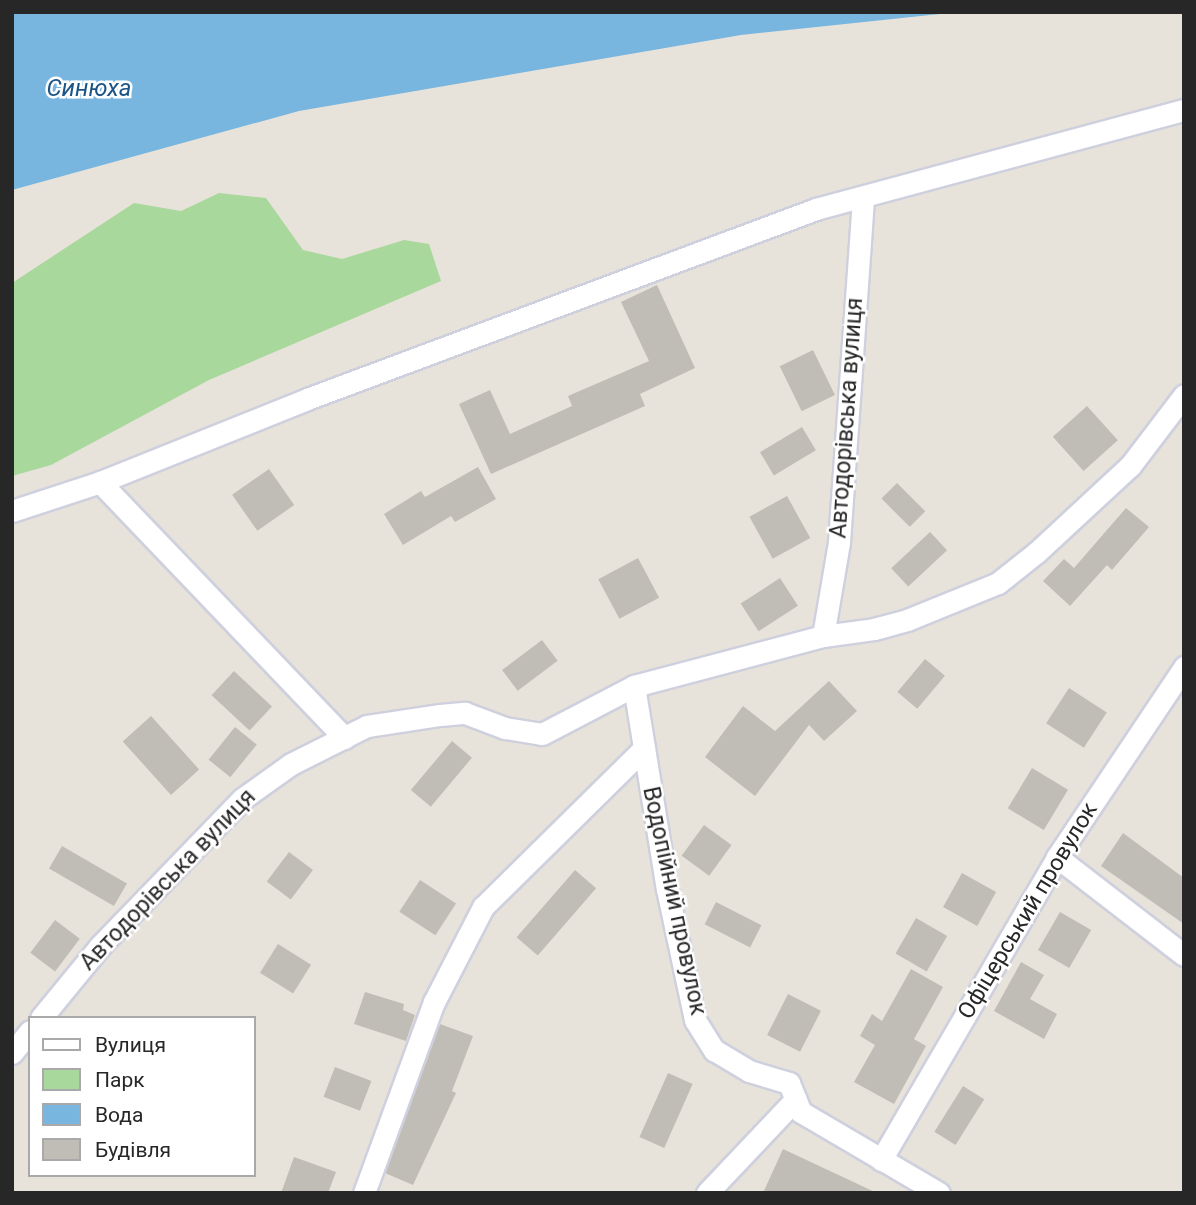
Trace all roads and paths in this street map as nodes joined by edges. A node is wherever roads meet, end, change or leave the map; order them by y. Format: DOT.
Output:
graph roads {
  1 [pos="1184,110"];
  2 [pos="863,198"];
  3 [pos="1184,395"];
  4 [pos="100,482"];
  5 [pos="12,511"];
  6 [pos="823,636"];
  7 [pos="1184,667"];
  8 [pos="634,685"];
  9 [pos="345,738"];
  10 [pos="644,748"];
  11 [pos="1057,857"];
  12 [pos="1184,956"];
  13 [pos="43,1016"];
  14 [pos="28,1033"];
  15 [pos="12,1053"];
  16 [pos="796,1099"];
  17 [pos="881,1160"];
  18 [pos="364,1193"];
  19 [pos="707,1193"];
  20 [pos="939,1193"];
  1 -- 2 [label="street"];
  2 -- 4 [label="street"];
  2 -- 6 [label="street, Автодорівська вулиця"];
  3 -- 6 [label="street, Автодорівська вулиця"];
  4 -- 5 [label="street"];
  4 -- 9 [label="street"];
  6 -- 8 [label="street, Автодорівська вулиця"];
  7 -- 11 [label="street, Офіцерський провулок"];
  8 -- 9 [label="street, Автодорівська вулиця"];
  8 -- 10 [label="street, Водопійний провулок"];
  9 -- 13 [label="street, Автодорівська вулиця"];
  10 -- 16 [label="street, Водопійний провулок"];
  10 -- 18 [label="street"];
  11 -- 12 [label="street"];
  11 -- 17 [label="street, Офіцерський провулок"];
  14 -- 15 [label="street"];
  16 -- 17 [label="street, Водопійний провулок"];
  16 -- 19 [label="street"];
  17 -- 20 [label="street, Водопійний провулок"];
}
